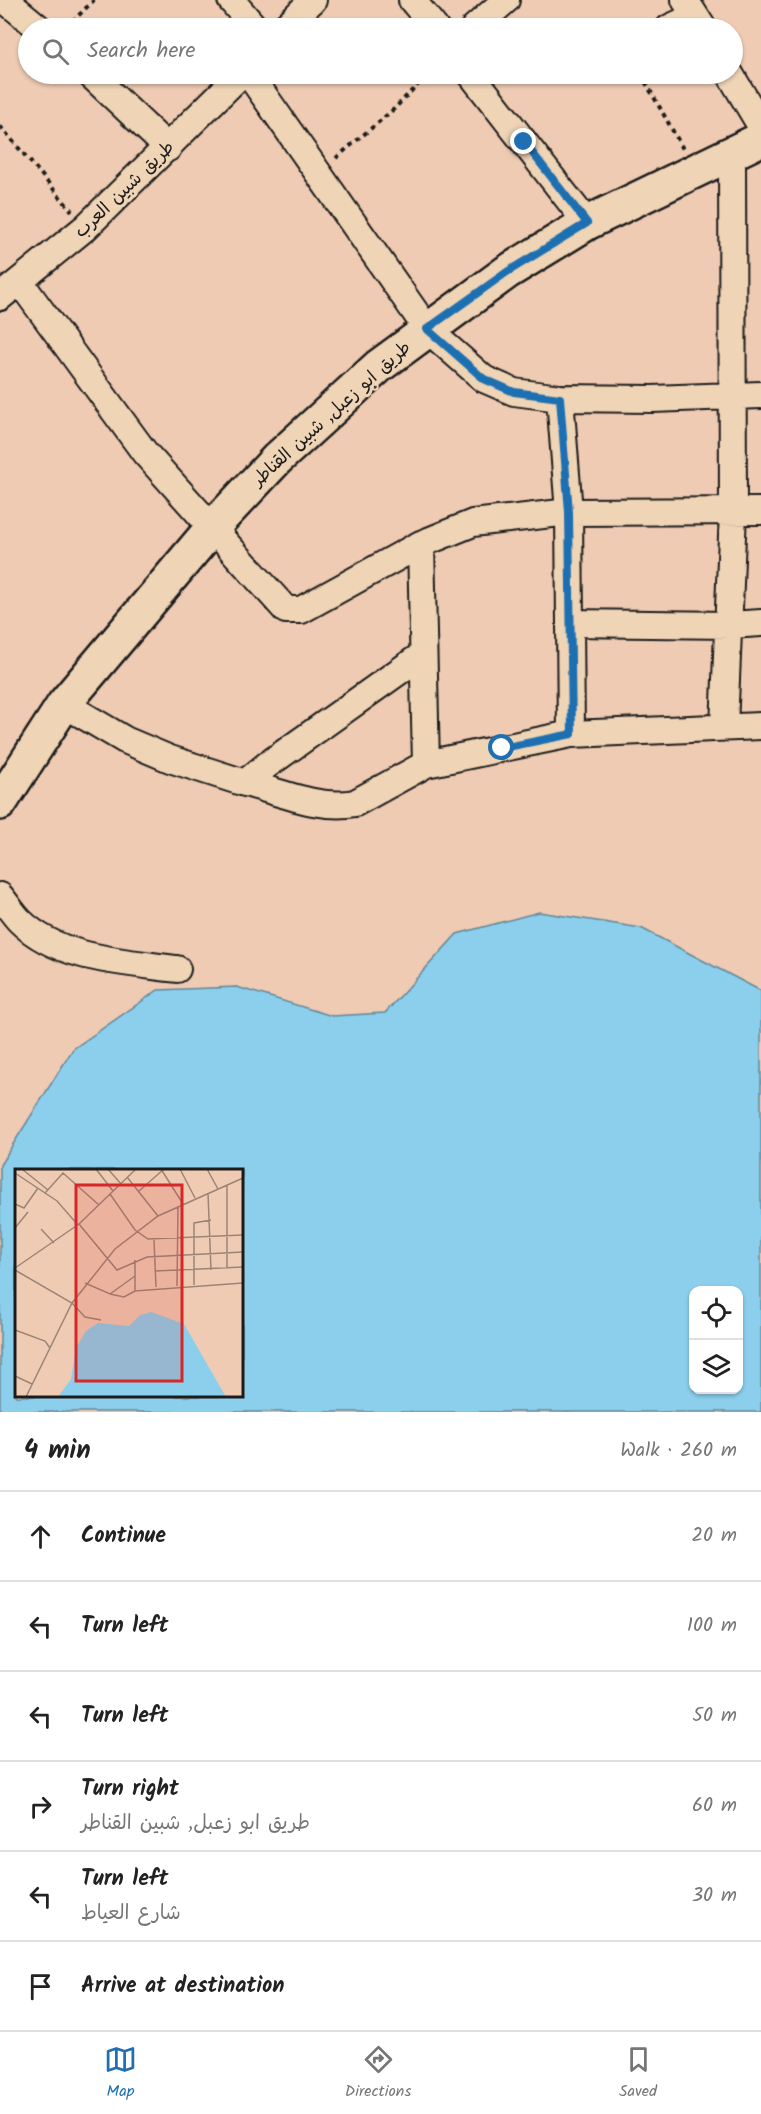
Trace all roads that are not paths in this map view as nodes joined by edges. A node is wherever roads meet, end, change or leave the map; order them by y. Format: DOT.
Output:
graph roads {
  1 [pos="5,0"];
  2 [pos="231,0"];
  3 [pos="313,0"];
  4 [pos="412,0"];
  5 [pos="506,0"];
  6 [pos="27,18"];
  7 [pos="246,18"];
  8 [pos="294,18"];
  9 [pos="427,18"];
  10 [pos="485,18"];
  11 [pos="101,84"];
  12 [pos="231,84"];
  13 [pos="256,84"];
  14 [pos="479,84"];
  15 [pos="736,84"];
  16 [pos="761,126"];
  17 [pos="747,146"];
  18 [pos="168,148"];
  19 [pos="587,223"];
  20 [pos="8,285"];
  21 [pos="427,329"];
  22 [pos="761,395"];
  23 [pos="732,396"];
  24 [pos="560,398"];
  25 [pos="761,511"];
  26 [pos="569,512"];
  27 [pos="733,512"];
  28 [pos="212,528"];
  29 [pos="421,544"];
  30 [pos="570,623"];
  31 [pos="761,623"];
  32 [pos="730,625"];
  33 [pos="422,655"];
  34 [pos="64,704"];
  35 [pos="761,726"];
  36 [pos="724,727"];
  37 [pos="572,734"];
  38 [pos="426,764"];
  39 [pos="245,783"];
  40 [pos="0,803"];
  41 [pos="0,896"];
  42 [pos="177,969"];
  1 -- 6 [label="street"];
  2 -- 7 [label="street"];
  3 -- 8 [label="street"];
  4 -- 9 [label="street"];
  5 -- 10 [label="street"];
  11 -- 18 [label="street"];
  12 -- 18 [label="street, طريق شبين العرب"];
  13 -- 21 [label="street"];
  14 -- 19 [label="street"];
  15 -- 16 [label="street"];
  17 -- 19 [label="street, طريق ابو زعبل, شبين القناطر"];
  17 -- 23 [label="street"];
  18 -- 20 [label="street, طريق شبين العرب"];
  19 -- 21 [label="street, طريق ابو زعبل, شبين القناطر"];
  20 -- 28 [label="street"];
  21 -- 24 [label="street"];
  21 -- 28 [label="street, طريق ابو زعبل, شبين القناطر"];
  22 -- 23 [label="street"];
  23 -- 24 [label="street"];
  23 -- 27 [label="street"];
  24 -- 26 [label="street"];
  25 -- 27 [label="street"];
  26 -- 27 [label="street"];
  26 -- 29 [label="street"];
  26 -- 30 [label="street"];
  27 -- 32 [label="street"];
  28 -- 29 [label="street"];
  28 -- 34 [label="street, طريق ابو زعبل, شبين القناطر"];
  29 -- 33 [label="street"];
  30 -- 32 [label="street"];
  30 -- 37 [label="street"];
  31 -- 32 [label="street"];
  32 -- 36 [label="street"];
  33 -- 38 [label="street"];
  33 -- 39 [label="street"];
  34 -- 39 [label="street"];
  34 -- 40 [label="street, طريق ابو زعبل, شبين القناطر"];
  35 -- 36 [label="street"];
  36 -- 37 [label="street"];
  37 -- 38 [label="street"];
  38 -- 39 [label="street"];
  41 -- 42 [label="street"];
}
